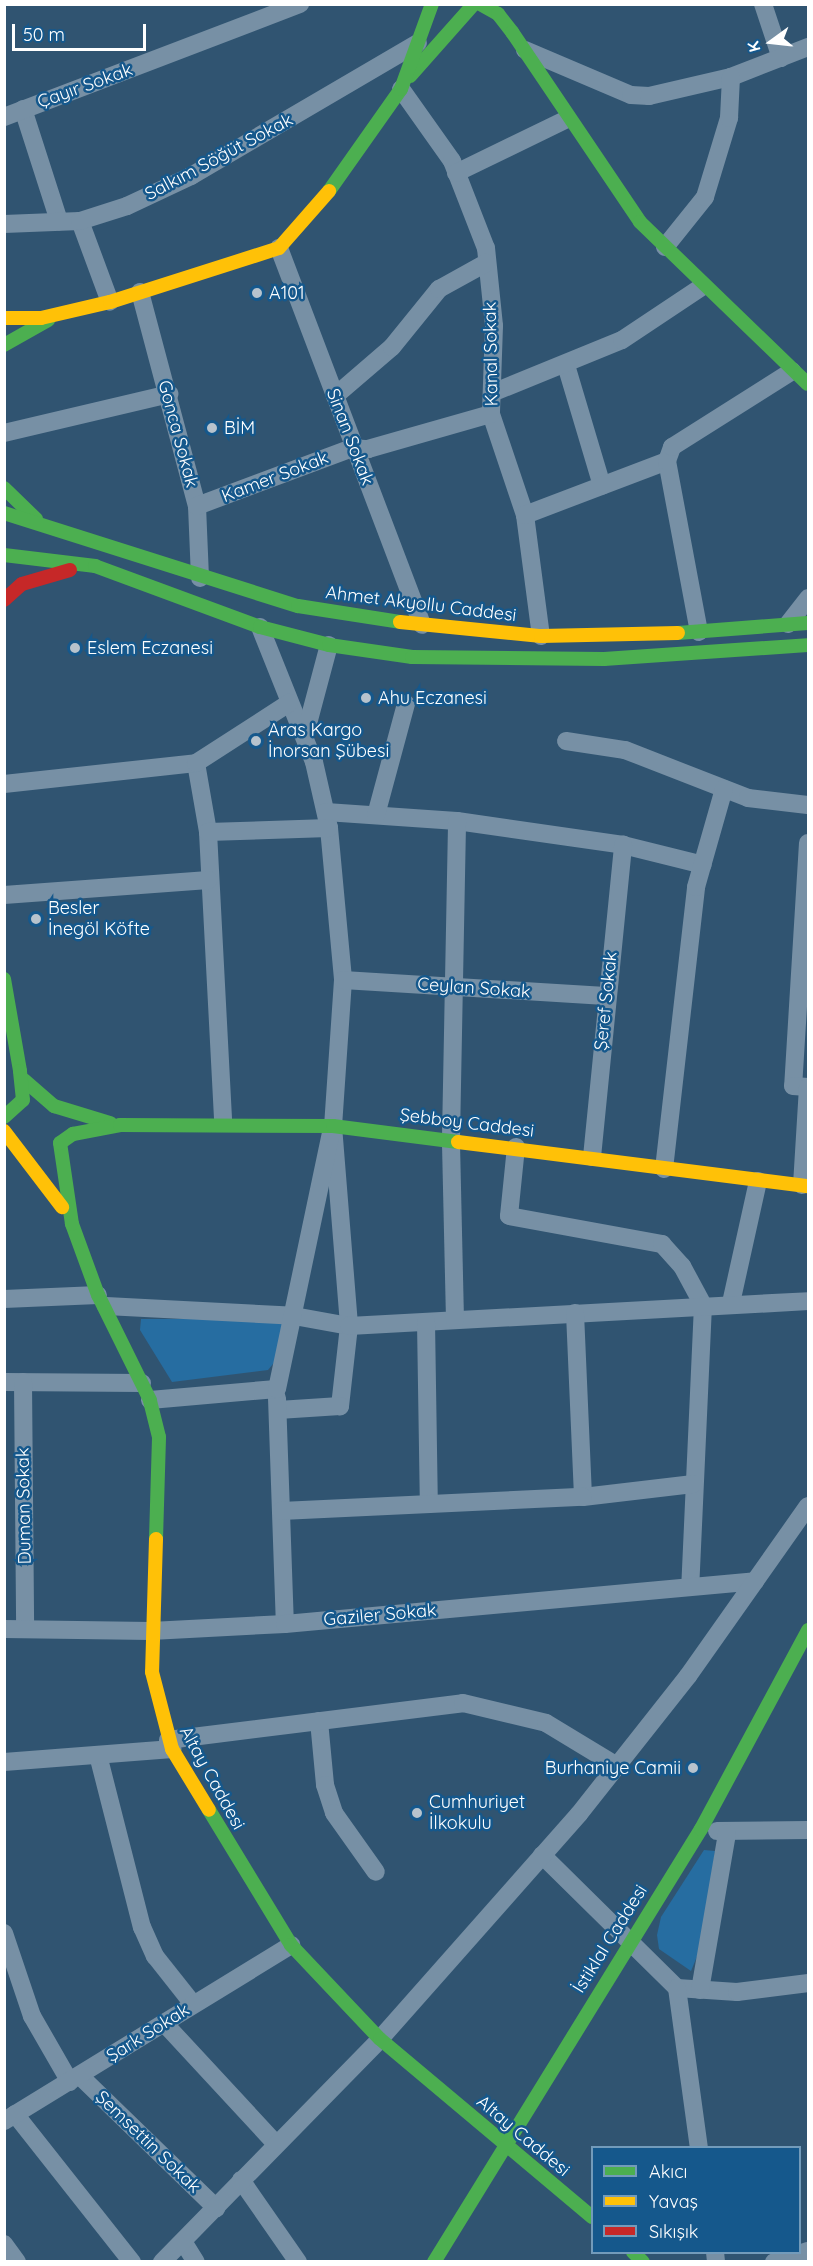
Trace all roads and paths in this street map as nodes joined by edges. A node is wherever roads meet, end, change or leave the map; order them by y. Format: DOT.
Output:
graph roads {
  1 [pos="300,4"];
  2 [pos="432,4"];
  3 [pos="446,4"];
  4 [pos="480,4"];
  5 [pos="763,4"];
  6 [pos="470,9"];
  7 [pos="418,43"];
  8 [pos="808,47"];
  9 [pos="523,49"];
  10 [pos="781,58"];
  11 [pos="731,77"];
  12 [pos="404,84"];
  13 [pos="23,109"];
  14 [pos="4,117"];
  15 [pos="567,119"];
  16 [pos="456,172"];
  17 [pos="59,220"];
  18 [pos="80,221"];
  19 [pos="4,224"];
  20 [pos="665,247"];
  21 [pos="279,248"];
  22 [pos="486,263"];
  23 [pos="703,285"];
  24 [pos="140,292"];
  25 [pos="110,302"];
  26 [pos="61,313"];
  27 [pos="4,318"];
  28 [pos="4,345"];
  29 [pos="566,365"];
  30 [pos="792,371"];
  31 [pos="808,384"];
  32 [pos="492,393"];
  33 [pos="168,394"];
  34 [pos="335,396"];
  35 [pos="491,414"];
  36 [pos="4,434"];
  37 [pos="352,448"];
  38 [pos="668,461"];
  39 [pos="602,486"];
  40 [pos="4,488"];
  41 [pos="197,506"];
  42 [pos="4,513"];
  43 [pos="525,515"];
  44 [pos="41,524"];
  45 [pos="4,555"];
  46 [pos="95,566"];
  47 [pos="200,578"];
  48 [pos="808,598"];
  49 [pos="4,600"];
  50 [pos="808,623"];
  51 [pos="788,624"];
  52 [pos="423,625"];
  53 [pos="260,627"];
  54 [pos="699,632"];
  55 [pos="541,636"];
  56 [pos="329,645"];
  57 [pos="808,645"];
  58 [pos="289,703"];
  59 [pos="406,704"];
  60 [pos="305,735"];
  61 [pos="566,741"];
  62 [pos="196,763"];
  63 [pos="4,784"];
  64 [pos="724,789"];
  65 [pos="808,805"];
  66 [pos="376,815"];
  67 [pos="327,820"];
  68 [pos="457,821"];
  69 [pos="208,832"];
  70 [pos="808,843"];
  71 [pos="623,845"];
  72 [pos="703,865"];
  73 [pos="807,865"];
  74 [pos="208,880"];
  75 [pos="4,894"];
  76 [pos="805,939"];
  77 [pos="4,979"];
  78 [pos="343,980"];
  79 [pos="452,986"];
  80 [pos="606,996"];
  81 [pos="4,1059"];
  82 [pos="22,1075"];
  83 [pos="808,1087"];
  84 [pos="54,1106"];
  85 [pos="4,1117"];
  86 [pos="223,1122"];
  87 [pos="120,1125"];
  88 [pos="333,1126"];
  89 [pos="4,1131"];
  90 [pos="451,1137"];
  91 [pos="60,1143"];
  92 [pos="19,1144"];
  93 [pos="516,1147"];
  94 [pos="592,1157"];
  95 [pos="664,1169"];
  96 [pos="758,1180"];
  97 [pos="805,1186"];
  98 [pos="72,1224"];
  99 [pos="4,1299"];
  100 [pos="102,1300"];
  101 [pos="808,1301"];
  102 [pos="731,1303"];
  103 [pos="703,1305"];
  104 [pos="575,1313"];
  105 [pos="294,1316"];
  106 [pos="454,1320"];
  107 [pos="426,1322"];
  108 [pos="349,1326"];
  109 [pos="14,1382"];
  110 [pos="277,1389"];
  111 [pos="146,1392"];
  112 [pos="278,1410"];
  113 [pos="693,1484"];
  114 [pos="583,1497"];
  115 [pos="429,1504"];
  116 [pos="808,1506"];
  117 [pos="281,1511"];
  118 [pos="755,1581"];
  119 [pos="690,1587"];
  120 [pos="285,1624"];
  121 [pos="4,1629"];
  122 [pos="25,1629"];
  123 [pos="808,1630"];
  124 [pos="151,1632"];
  125 [pos="803,1654"];
  126 [pos="319,1720"];
  127 [pos="170,1744"];
  128 [pos="98,1755"];
  129 [pos="4,1762"];
  130 [pos="617,1766"];
  131 [pos="700,1829"];
  132 [pos="808,1830"];
  133 [pos="727,1833"];
  134 [pos="542,1855"];
  135 [pos="376,1872"];
  136 [pos="4,1933"];
  137 [pos="628,1943"];
  138 [pos="291,1945"];
  139 [pos="808,1983"];
  140 [pos="677,1988"];
  141 [pos="700,1990"];
  142 [pos="193,2004"];
  143 [pos="164,2023"];
  144 [pos="380,2040"];
  145 [pos="75,2079"];
  146 [pos="10,2117"];
  147 [pos="276,2144"];
  148 [pos="505,2145"];
  149 [pos="699,2146"];
  150 [pos="241,2180"];
  151 [pos="216,2208"];
  152 [pos="591,2216"];
  153 [pos="184,2243"];
  154 [pos="4,2244"];
  155 [pos="799,2254"];
  156 [pos="17,2262"];
  157 [pos="132,2262"];
  158 [pos="162,2262"];
  159 [pos="196,2262"];
  160 [pos="298,2262"];
  161 [pos="434,2262"];
  162 [pos="774,2262"];
  1 -- 13 [label="street, Çayır Sokak"];
  2 -- 7 [label="main road"];
  3 -- 6 [label="main road"];
  4 -- 9 [label="main road"];
  5 -- 10 [label="street"];
  6 -- 12 [label="main road"];
  7 -- 12 [label="main road"];
  7 -- 18 [label="street, Salkım Söğüt Sokak"];
  8 -- 10 [label="street"];
  9 -- 11 [label="street"];
  9 -- 15 [label="main road"];
  10 -- 11 [label="street"];
  11 -- 20 [label="street"];
  12 -- 16 [label="street, Kanal Sokak"];
  12 -- 21 [label="main road"];
  13 -- 14 [label="street, Çayır Sokak"];
  13 -- 17 [label="street"];
  15 -- 16 [label="street"];
  15 -- 20 [label="main road"];
  16 -- 22 [label="street, Kanal Sokak"];
  17 -- 18 [label="street, Salkım Söğüt Sokak"];
  17 -- 19 [label="street, Salkım Söğüt Sokak"];
  18 -- 25 [label="street"];
  20 -- 23 [label="main road"];
  21 -- 24 [label="main road"];
  21 -- 34 [label="street, Sinan Sokak"];
  22 -- 32 [label="street, Kanal Sokak"];
  22 -- 34 [label="street"];
  23 -- 29 [label="street"];
  23 -- 30 [label="main road"];
  24 -- 25 [label="main road"];
  24 -- 33 [label="street, Gonca Sokak"];
  25 -- 26 [label="main road"];
  26 -- 27 [label="main road"];
  26 -- 28 [label="main road"];
  29 -- 32 [label="street"];
  29 -- 39 [label="street"];
  30 -- 31 [label="main road"];
  30 -- 38 [label="street"];
  32 -- 35 [label="street, Kanal Sokak"];
  33 -- 36 [label="street"];
  33 -- 41 [label="street, Gonca Sokak"];
  34 -- 37 [label="street, Sinan Sokak"];
  35 -- 37 [label="street, Kamer Sokak"];
  35 -- 43 [label="street, Kanal Sokak"];
  37 -- 41 [label="street, Kamer Sokak"];
  37 -- 52 [label="street, Sinan Sokak"];
  38 -- 39 [label="street"];
  38 -- 54 [label="street"];
  39 -- 43 [label="street"];
  40 -- 44 [label="main road"];
  41 -- 47 [label="street, Gonca Sokak"];
  42 -- 44 [label="main road, Ahmet Akyollu Caddesi"];
  43 -- 55 [label="street, Kanal Sokak"];
  44 -- 47 [label="main road, Ahmet Akyollu Caddesi"];
  45 -- 46 [label="main road"];
  46 -- 49 [label="main road"];
  46 -- 53 [label="main road"];
  47 -- 52 [label="main road, Ahmet Akyollu Caddesi"];
  48 -- 51 [label="street"];
  50 -- 51 [label="main road, Ahmet Akyollu Caddesi"];
  51 -- 54 [label="main road, Ahmet Akyollu Caddesi"];
  52 -- 55 [label="main road, Ahmet Akyollu Caddesi"];
  53 -- 56 [label="main road"];
  53 -- 58 [label="street"];
  54 -- 55 [label="main road, Ahmet Akyollu Caddesi"];
  56 -- 57 [label="main road"];
  56 -- 60 [label="street"];
  58 -- 60 [label="street"];
  58 -- 62 [label="street"];
  59 -- 66 [label="street"];
  60 -- 67 [label="street"];
  61 -- 64 [label="street"];
  62 -- 63 [label="street"];
  62 -- 69 [label="street"];
  64 -- 65 [label="street"];
  64 -- 72 [label="street"];
  66 -- 67 [label="street"];
  66 -- 68 [label="street"];
  67 -- 69 [label="street"];
  67 -- 78 [label="street"];
  68 -- 71 [label="street"];
  68 -- 79 [label="street"];
  69 -- 74 [label="street"];
  70 -- 73 [label="street"];
  71 -- 72 [label="street"];
  71 -- 80 [label="street, Şeref Sokak"];
  72 -- 95 [label="street"];
  73 -- 76 [label="street"];
  74 -- 75 [label="street"];
  74 -- 86 [label="street"];
  76 -- 83 [label="street"];
  77 -- 82 [label="main road"];
  78 -- 79 [label="street, Ceylan Sokak"];
  78 -- 88 [label="street"];
  79 -- 80 [label="street, Ceylan Sokak"];
  79 -- 90 [label="street"];
  80 -- 94 [label="street, Şeref Sokak"];
  81 -- 82 [label="main road"];
  82 -- 84 [label="main road"];
  82 -- 85 [label="main road"];
  83 -- 97 [label="street"];
  84 -- 87 [label="main road"];
  84 -- 91 [label="main road"];
  86 -- 87 [label="main road, Şebboy Caddesi"];
  86 -- 88 [label="main road, Şebboy Caddesi"];
  87 -- 91 [label="main road"];
  88 -- 90 [label="main road, Şebboy Caddesi"];
  88 -- 105 [label="street"];
  88 -- 108 [label="street"];
  89 -- 92 [label="main road"];
  90 -- 93 [label="main road, Şebboy Caddesi"];
  90 -- 106 [label="street"];
  91 -- 92 [label="main road"];
  91 -- 98 [label="main road"];
  92 -- 98 [label="main road"];
  93 -- 94 [label="main road, Şebboy Caddesi"];
  93 -- 103 [label="street"];
  94 -- 95 [label="main road, Şebboy Caddesi"];
  95 -- 96 [label="main road, Şebboy Caddesi"];
  96 -- 97 [label="main road, Şebboy Caddesi"];
  96 -- 102 [label="street"];
  98 -- 100 [label="main road, Altay Caddesi"];
  99 -- 100 [label="street"];
  100 -- 105 [label="street"];
  100 -- 111 [label="main road, Altay Caddesi"];
  101 -- 102 [label="street"];
  102 -- 103 [label="street"];
  103 -- 104 [label="street"];
  103 -- 113 [label="street"];
  104 -- 106 [label="street"];
  104 -- 114 [label="street"];
  105 -- 108 [label="street"];
  105 -- 110 [label="street"];
  106 -- 107 [label="street"];
  107 -- 108 [label="street"];
  107 -- 115 [label="street"];
  108 -- 112 [label="street"];
  109 -- 111 [label="street"];
  109 -- 122 [label="street, Duman Sokak"];
  110 -- 111 [label="street"];
  110 -- 112 [label="street"];
  111 -- 124 [label="main road, Altay Caddesi"];
  112 -- 117 [label="street"];
  113 -- 114 [label="street"];
  113 -- 119 [label="street"];
  114 -- 115 [label="street"];
  115 -- 117 [label="street"];
  116 -- 118 [label="street"];
  117 -- 120 [label="street"];
  118 -- 119 [label="street, Gaziler Sokak"];
  118 -- 130 [label="street"];
  119 -- 120 [label="street, Gaziler Sokak"];
  120 -- 124 [label="street, Gaziler Sokak"];
  121 -- 122 [label="street, Gaziler Sokak"];
  122 -- 124 [label="street, Gaziler Sokak"];
  123 -- 125 [label="main road, İstiklal Caddesi"];
  124 -- 127 [label="main road, Altay Caddesi"];
  125 -- 131 [label="main road, İstiklal Caddesi"];
  126 -- 127 [label="street"];
  126 -- 130 [label="street"];
  126 -- 135 [label="street"];
  127 -- 128 [label="street"];
  127 -- 138 [label="main road, Altay Caddesi"];
  128 -- 129 [label="street"];
  128 -- 142 [label="street"];
  130 -- 134 [label="street"];
  131 -- 133 [label="street"];
  131 -- 137 [label="main road, İstiklal Caddesi"];
  132 -- 133 [label="street"];
  133 -- 141 [label="street"];
  134 -- 137 [label="street"];
  134 -- 144 [label="street"];
  136 -- 145 [label="street, Şemsettin Sokak"];
  137 -- 140 [label="street"];
  137 -- 148 [label="main road, İstiklal Caddesi"];
  138 -- 142 [label="street, Şark Sokak"];
  138 -- 144 [label="main road, Altay Caddesi"];
  139 -- 141 [label="street"];
  140 -- 141 [label="street"];
  140 -- 149 [label="street"];
  142 -- 143 [label="street, Şark Sokak"];
  143 -- 145 [label="street, Şark Sokak"];
  143 -- 147 [label="street"];
  144 -- 147 [label="street"];
  144 -- 148 [label="main road, Altay Caddesi"];
  145 -- 146 [label="street, Şark Sokak"];
  145 -- 151 [label="street, Şemsettin Sokak"];
  146 -- 157 [label="street"];
  147 -- 150 [label="street"];
  148 -- 152 [label="main road, Altay Caddesi"];
  148 -- 161 [label="main road, İstiklal Caddesi"];
  150 -- 151 [label="street"];
  150 -- 160 [label="street"];
  151 -- 153 [label="street"];
  153 -- 158 [label="street"];
  153 -- 159 [label="street"];
  154 -- 156 [label="street"];
  155 -- 162 [label="street"];
}
